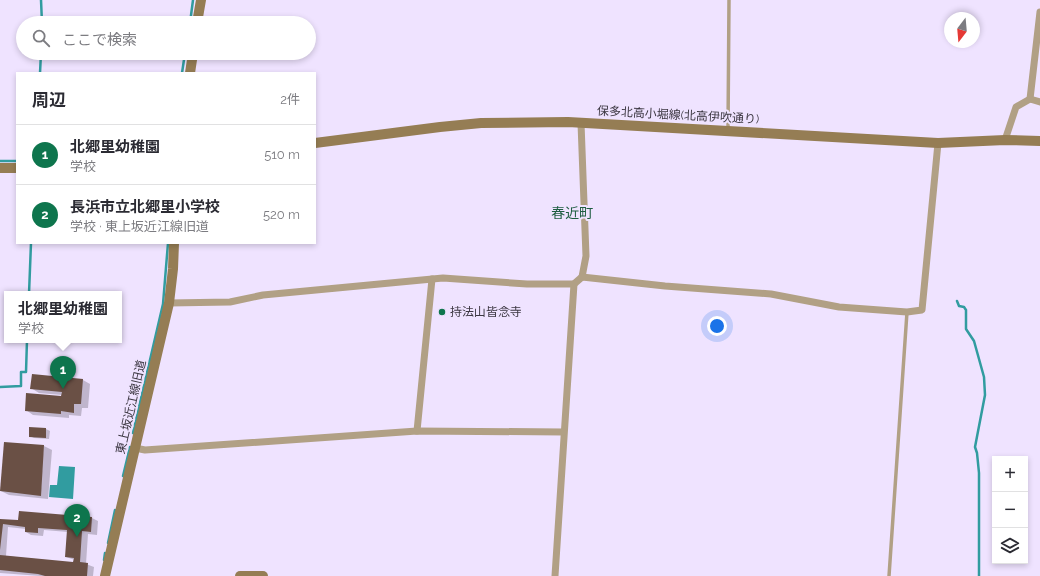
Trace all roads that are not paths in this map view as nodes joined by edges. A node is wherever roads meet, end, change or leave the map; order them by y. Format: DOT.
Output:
graph roads {
  1 [pos="201,0"];
  2 [pos="729,0"];
  3 [pos="1040,12"];
  4 [pos="198,16"];
  5 [pos="192,60"];
  6 [pos="190,72"];
  7 [pos="1030,99"];
  8 [pos="1040,102"];
  9 [pos="581,123"];
  10 [pos="728,131"];
  11 [pos="1005,140"];
  12 [pos="1040,141"];
  13 [pos="938,142"];
  14 [pos="316,143"];
  15 [pos="0,168"];
  16 [pos="16,168"];
  17 [pos="174,244"];
  18 [pos="582,277"];
  19 [pos="432,279"];
  20 [pos="574,284"];
  21 [pos="169,303"];
  22 [pos="907,312"];
  23 [pos="417,431"];
  24 [pos="563,432"];
  25 [pos="135,448"];
  26 [pos="105,576"];
  27 [pos="240,576"];
  28 [pos="263,576"];
  29 [pos="554,576"];
  30 [pos="889,576"];
  1 -- 4 [label="street"];
  2 -- 10 [label="lane"];
  3 -- 7 [label="street"];
  5 -- 6 [label="street"];
  7 -- 8 [label="street"];
  7 -- 11 [label="street"];
  9 -- 10 [label="street, 保多北高小堀線(北高伊吹通り)"];
  9 -- 14 [label="street, 保多北高小堀線(北高伊吹通り)"];
  9 -- 18 [label="street"];
  10 -- 13 [label="street, 保多北高小堀線(北高伊吹通り)"];
  11 -- 12 [label="street, 保多北高小堀線(北高伊吹通り)"];
  11 -- 13 [label="street, 保多北高小堀線(北高伊吹通り)"];
  13 -- 22 [label="street"];
  15 -- 16 [label="street"];
  17 -- 21 [label="street, 東上坂近江線旧道"];
  18 -- 20 [label="street"];
  18 -- 22 [label="street"];
  19 -- 20 [label="street"];
  19 -- 21 [label="street"];
  19 -- 23 [label="street"];
  20 -- 24 [label="street"];
  21 -- 25 [label="street, 東上坂近江線旧道"];
  22 -- 30 [label="lane"];
  23 -- 24 [label="street"];
  23 -- 25 [label="street"];
  24 -- 29 [label="street"];
  25 -- 26 [label="street, 東上坂近江線旧道"];
  27 -- 28 [label="street"];
}
